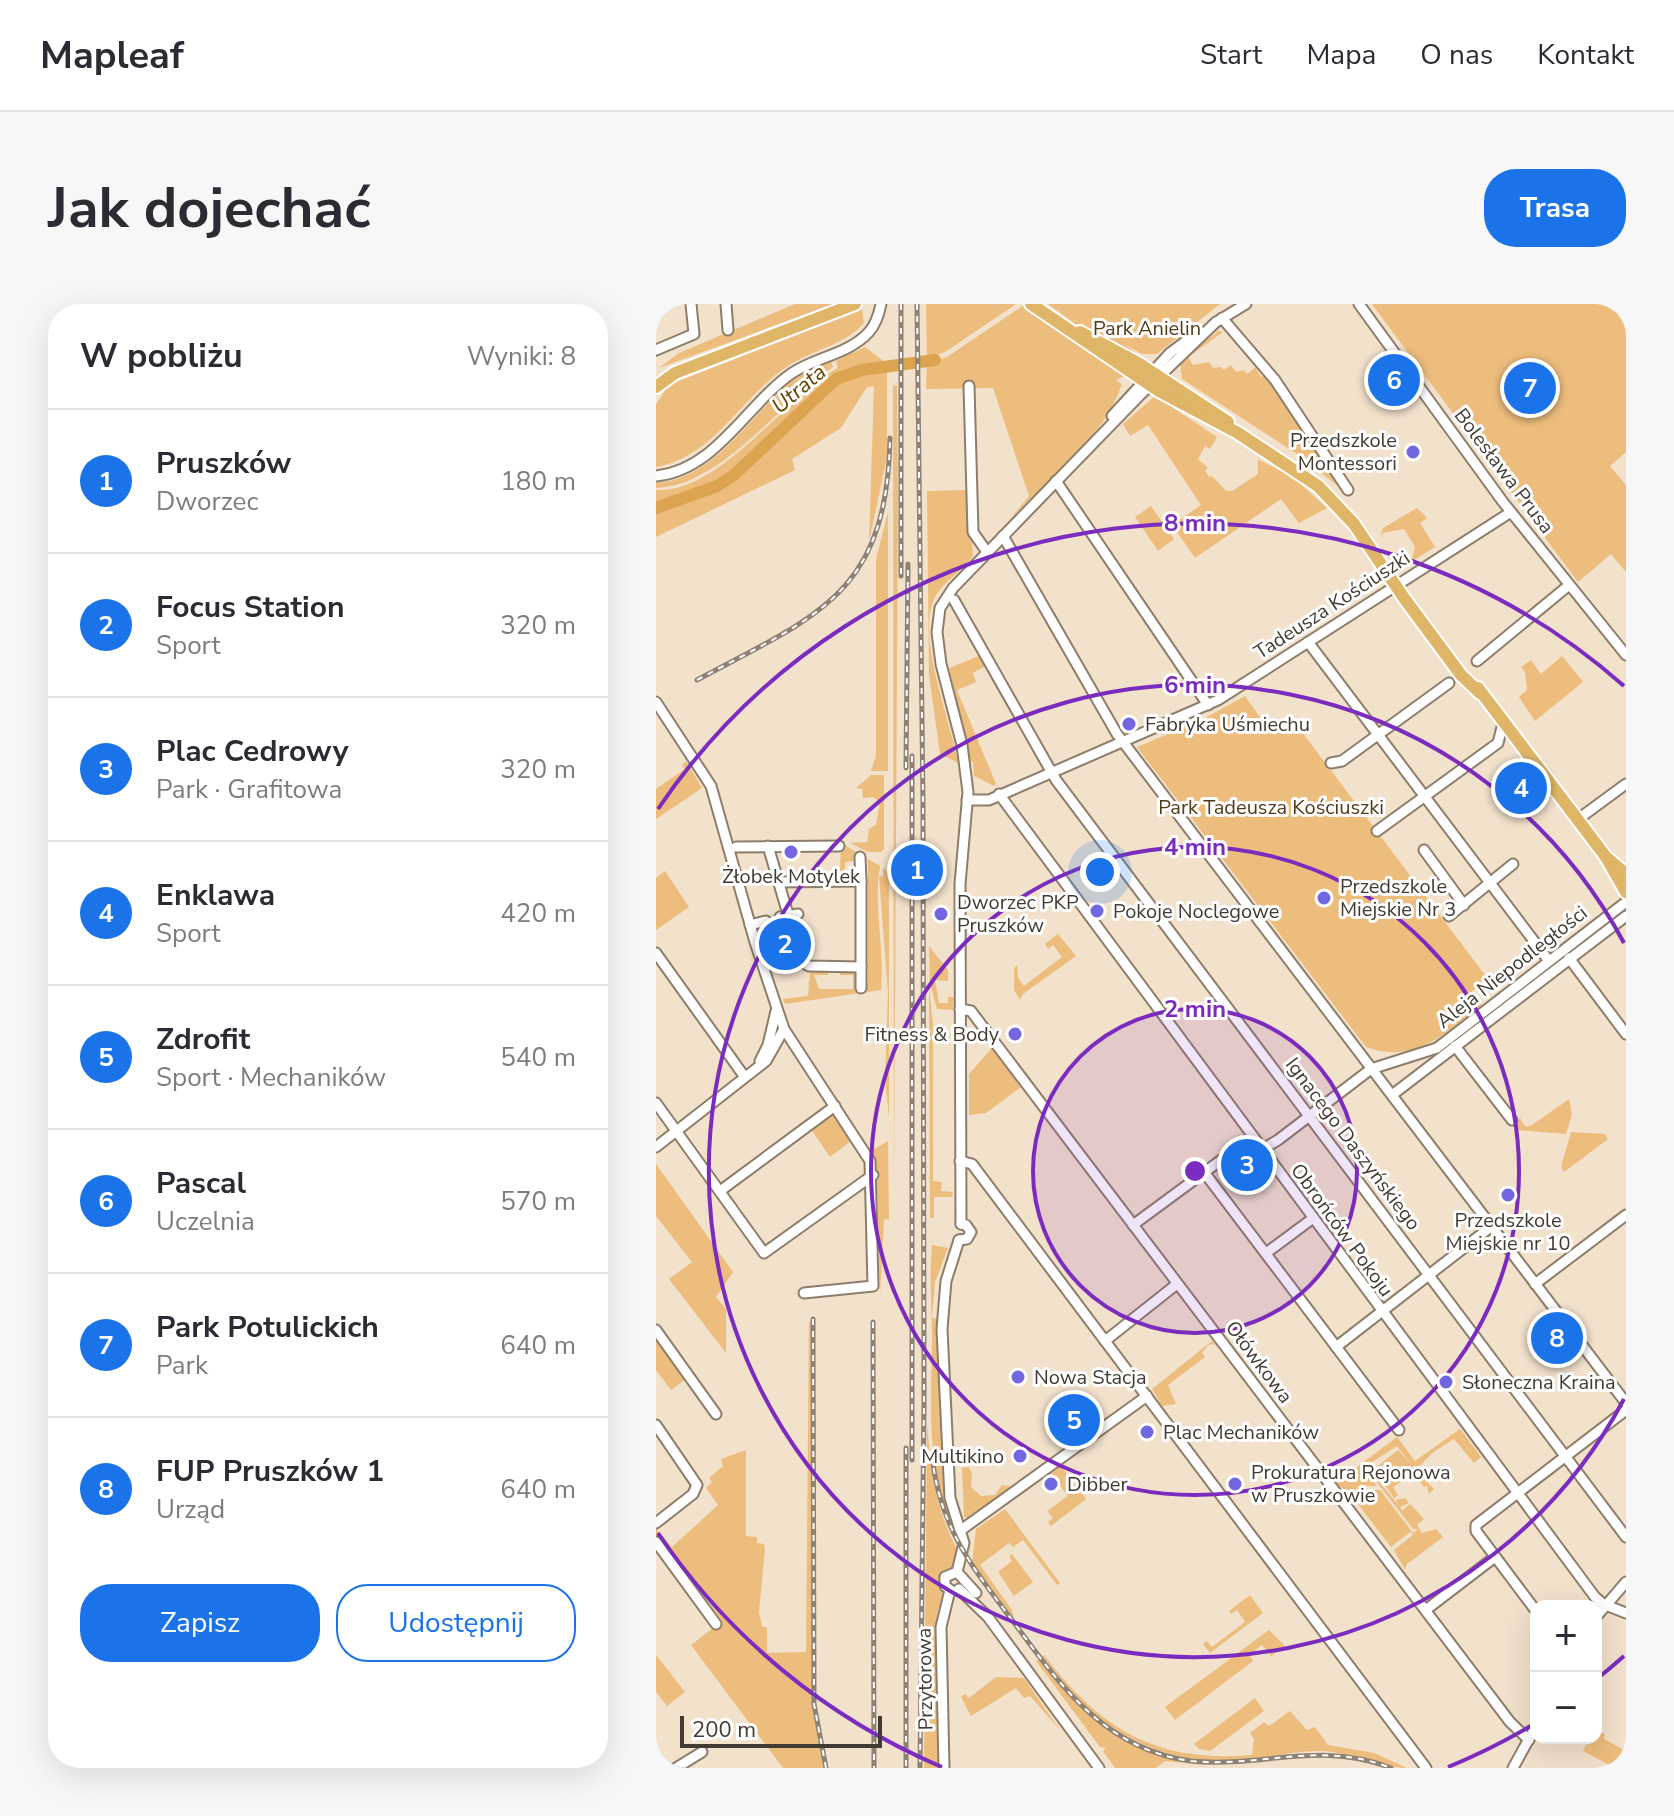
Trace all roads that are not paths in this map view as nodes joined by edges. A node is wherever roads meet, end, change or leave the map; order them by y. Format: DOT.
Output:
graph roads {
  1 [pos="691,304"];
  2 [pos="726,304"];
  3 [pos="881,304"];
  4 [pos="1246,304"];
  5 [pos="1359,304"];
  6 [pos="852,305"];
  7 [pos="1036,305"];
  8 [pos="1219,320"];
  9 [pos="728,330"];
  10 [pos="656,350"];
  11 [pos="1174,361"];
  12 [pos="675,373"];
  13 [pos="656,375"];
  14 [pos="1151,378"];
  15 [pos="969,386"];
  16 [pos="656,387"];
  17 [pos="1182,392"];
  18 [pos="1238,433"];
  19 [pos="656,476"];
  20 [pos="1056,481"];
  21 [pos="1348,490"];
  22 [pos="1511,512"];
  23 [pos="1003,536"];
  24 [pos="987,552"];
  25 [pos="1398,583"];
  26 [pos="1568,586"];
  27 [pos="954,600"];
  28 [pos="1308,642"];
  29 [pos="1621,643"];
  30 [pos="1626,655"];
  31 [pos="1477,661"];
  32 [pos="1449,683"];
  33 [pos="656,702"];
  34 [pos="1208,705"];
  35 [pos="1503,723"];
  36 [pos="1378,735"];
  37 [pos="1123,742"];
  38 [pos="1331,763"];
  39 [pos="1050,772"];
  40 [pos="1626,784"];
  41 [pos="996,795"];
  42 [pos="1424,797"];
  43 [pos="967,800"];
  44 [pos="1577,820"];
  45 [pos="1377,831"];
  46 [pos="768,846"];
  47 [pos="839,846"];
  48 [pos="736,847"];
  49 [pos="1424,850"];
  50 [pos="860,857"];
  51 [pos="1606,857"];
  52 [pos="1513,864"];
  53 [pos="1626,874"];
  54 [pos="861,881"];
  55 [pos="778,882"];
  56 [pos="1489,883"];
  57 [pos="1626,892"];
  58 [pos="1626,902"];
  59 [pos="1464,905"];
  60 [pos="1449,916"];
  61 [pos="1626,916"];
  62 [pos="766,921"];
  63 [pos="750,925"];
  64 [pos="1593,935"];
  65 [pos="656,953"];
  66 [pos="1569,958"];
  67 [pos="1549,961"];
  68 [pos="861,967"];
  69 [pos="861,988"];
  70 [pos="776,1009"];
  71 [pos="960,1009"];
  72 [pos="784,1029"];
  73 [pos="1626,1034"];
  74 [pos="1455,1046"];
  75 [pos="1440,1052"];
  76 [pos="756,1067"];
  77 [pos="1371,1069"];
  78 [pos="744,1076"];
  79 [pos="1392,1095"];
  80 [pos="656,1103"];
  81 [pos="835,1106"];
  82 [pos="1310,1117"];
  83 [pos="1512,1120"];
  84 [pos="678,1131"];
  85 [pos="1250,1136"];
  86 [pos="656,1147"];
  87 [pos="1244,1150"];
  88 [pos="1261,1150"];
  89 [pos="960,1161"];
  90 [pos="1204,1172"];
  91 [pos="873,1175"];
  92 [pos="720,1191"];
  93 [pos="1626,1215"];
  94 [pos="1312,1219"];
  95 [pos="1133,1225"];
  96 [pos="1492,1226"];
  97 [pos="1266,1253"];
  98 [pos="1429,1274"];
  99 [pos="1177,1284"];
  100 [pos="1535,1284"];
  101 [pos="804,1293"];
  102 [pos="1381,1312"];
  103 [pos="656,1330"];
  104 [pos="1105,1341"];
  105 [pos="1336,1347"];
  106 [pos="1147,1396"];
  107 [pos="1625,1403"];
  108 [pos="716,1414"];
  109 [pos="656,1425"];
  110 [pos="1399,1430"];
  111 [pos="1565,1456"];
  112 [pos="1517,1492"];
  113 [pos="656,1523"];
  114 [pos="961,1530"];
  115 [pos="1626,1537"];
  116 [pos="656,1542"];
  117 [pos="1495,1557"];
  118 [pos="1626,1582"];
  119 [pos="957,1583"];
  120 [pos="1530,1603"];
  121 [pos="1605,1605"];
  122 [pos="1427,1609"];
  123 [pos="1602,1609"];
  124 [pos="1626,1613"];
  125 [pos="716,1624"];
  126 [pos="1529,1740"];
  127 [pos="702,1752"];
  128 [pos="676,1768"];
  129 [pos="944,1768"];
  130 [pos="1099,1768"];
  131 [pos="1426,1768"];
  132 [pos="1513,1768"];
  1 -- 10 [label="street"];
  2 -- 9 [label="street"];
  3 -- 19 [label="street"];
  4 -- 8 [label="street"];
  5 -- 22 [label="street, Bolesława Prusa"];
  6 -- 12 [label="main road"];
  7 -- 14 [label="main road"];
  8 -- 11 [label="street"];
  8 -- 14 [label="street"];
  8 -- 21 [label="street"];
  11 -- 14 [label="street"];
  11 -- 17 [label="street"];
  12 -- 13 [label="main road"];
  12 -- 16 [label="main road"];
  14 -- 17 [label="main road"];
  14 -- 18 [label="main road"];
  14 -- 20 [label="street"];
  15 -- 24 [label="street"];
  17 -- 18 [label="main road"];
  18 -- 25 [label="main road"];
  20 -- 23 [label="street"];
  20 -- 34 [label="street"];
  22 -- 25 [label="street, Tadeusza Kościuszki"];
  22 -- 26 [label="street, Bolesława Prusa"];
  23 -- 24 [label="street"];
  23 -- 37 [label="street"];
  24 -- 43 [label="street"];
  25 -- 28 [label="street, Tadeusza Kościuszki"];
  25 -- 35 [label="main road"];
  26 -- 29 [label="street, Bolesława Prusa"];
  26 -- 31 [label="street"];
  27 -- 39 [label="street, Ignacego Daszyńskiego"];
  28 -- 34 [label="street, Tadeusza Kościuszki"];
  28 -- 36 [label="street"];
  29 -- 30 [label="street, Bolesława Prusa"];
  32 -- 36 [label="street"];
  33 -- 63 [label="street"];
  34 -- 37 [label="street, Tadeusza Kościuszki"];
  35 -- 42 [label="street"];
  35 -- 44 [label="main road"];
  36 -- 38 [label="street"];
  36 -- 42 [label="street"];
  37 -- 39 [label="street, Tadeusza Kościuszki"];
  37 -- 77 [label="street"];
  39 -- 41 [label="street, Tadeusza Kościuszki"];
  39 -- 82 [label="street, Ignacego Daszyńskiego"];
  40 -- 44 [label="street"];
  41 -- 43 [label="street, Tadeusza Kościuszki"];
  41 -- 85 [label="street, Obrońców Pokoju"];
  42 -- 45 [label="street"];
  42 -- 56 [label="street"];
  43 -- 71 [label="street"];
  44 -- 51 [label="main road"];
  46 -- 47 [label="street"];
  46 -- 48 [label="street"];
  46 -- 55 [label="street"];
  49 -- 59 [label="street"];
  50 -- 54 [label="street"];
  51 -- 53 [label="main road"];
  51 -- 57 [label="main road"];
  52 -- 56 [label="street"];
  54 -- 55 [label="street"];
  54 -- 68 [label="street"];
  55 -- 68 [label="street"];
  56 -- 59 [label="street"];
  56 -- 67 [label="street"];
  58 -- 64 [label="street, Aleja Niepodległości"];
  59 -- 60 [label="street"];
  61 -- 64 [label="street, Aleja Niepodległości"];
  62 -- 63 [label="street"];
  63 -- 70 [label="street"];
  64 -- 66 [label="street, Aleja Niepodległości"];
  64 -- 67 [label="street, Aleja Niepodległości"];
  65 -- 78 [label="street"];
  66 -- 73 [label="street"];
  66 -- 74 [label="street, Aleja Niepodległości"];
  67 -- 75 [label="street, Aleja Niepodległości"];
  68 -- 69 [label="street"];
  70 -- 72 [label="street"];
  70 -- 76 [label="street"];
  71 -- 89 [label="street"];
  71 -- 95 [label="street, Ołówkowa"];
  72 -- 76 [label="street"];
  72 -- 81 [label="street"];
  74 -- 75 [label="street, Aleja Niepodległości"];
  74 -- 83 [label="street"];
  75 -- 77 [label="street, Aleja Niepodległości"];
  75 -- 79 [label="street, Aleja Niepodległości"];
  76 -- 78 [label="street"];
  77 -- 79 [label="street"];
  77 -- 82 [label="street"];
  78 -- 84 [label="street"];
  79 -- 96 [label="street"];
  80 -- 84 [label="street"];
  81 -- 91 [label="street"];
  81 -- 92 [label="street"];
  82 -- 88 [label="street"];
  82 -- 98 [label="street, Ignacego Daszyńskiego"];
  84 -- 86 [label="street"];
  84 -- 92 [label="street"];
  85 -- 87 [label="street"];
  85 -- 88 [label="street, Obrońców Pokoju"];
  87 -- 88 [label="street"];
  87 -- 90 [label="street"];
  88 -- 94 [label="street, Obrońców Pokoju"];
  89 -- 104 [label="street"];
  89 -- 114 [label="street"];
  90 -- 95 [label="street"];
  90 -- 97 [label="street"];
  91 -- 92 [label="street"];
  91 -- 101 [label="street"];
  93 -- 100 [label="street"];
  94 -- 97 [label="street"];
  94 -- 102 [label="street, Obrońców Pokoju"];
  95 -- 99 [label="street, Ołówkowa"];
  96 -- 98 [label="street"];
  96 -- 100 [label="street"];
  97 -- 105 [label="street"];
  98 -- 102 [label="street"];
  98 -- 111 [label="street, Ignacego Daszyńskiego"];
  99 -- 104 [label="street"];
  99 -- 122 [label="street, Ołówkowa"];
  100 -- 107 [label="street"];
  102 -- 105 [label="street"];
  102 -- 112 [label="street, Obrońców Pokoju"];
  103 -- 108 [label="street"];
  104 -- 106 [label="street"];
  105 -- 110 [label="street"];
  106 -- 114 [label="street"];
  106 -- 131 [label="street"];
  107 -- 111 [label="street"];
  109 -- 113 [label="street"];
  111 -- 112 [label="street"];
  111 -- 115 [label="street, Ignacego Daszyńskiego"];
  112 -- 117 [label="street"];
  112 -- 121 [label="street, Obrońców Pokoju"];
  114 -- 119 [label="street, Przytorowa"];
  116 -- 125 [label="street"];
  117 -- 120 [label="street"];
  117 -- 122 [label="street"];
  118 -- 121 [label="street"];
  119 -- 129 [label="street, Przytorowa"];
  119 -- 130 [label="street"];
  121 -- 123 [label="street"];
  121 -- 124 [label="street"];
  122 -- 126 [label="street, Ołówkowa"];
  126 -- 132 [label="street"];
  127 -- 128 [label="street"];
}
